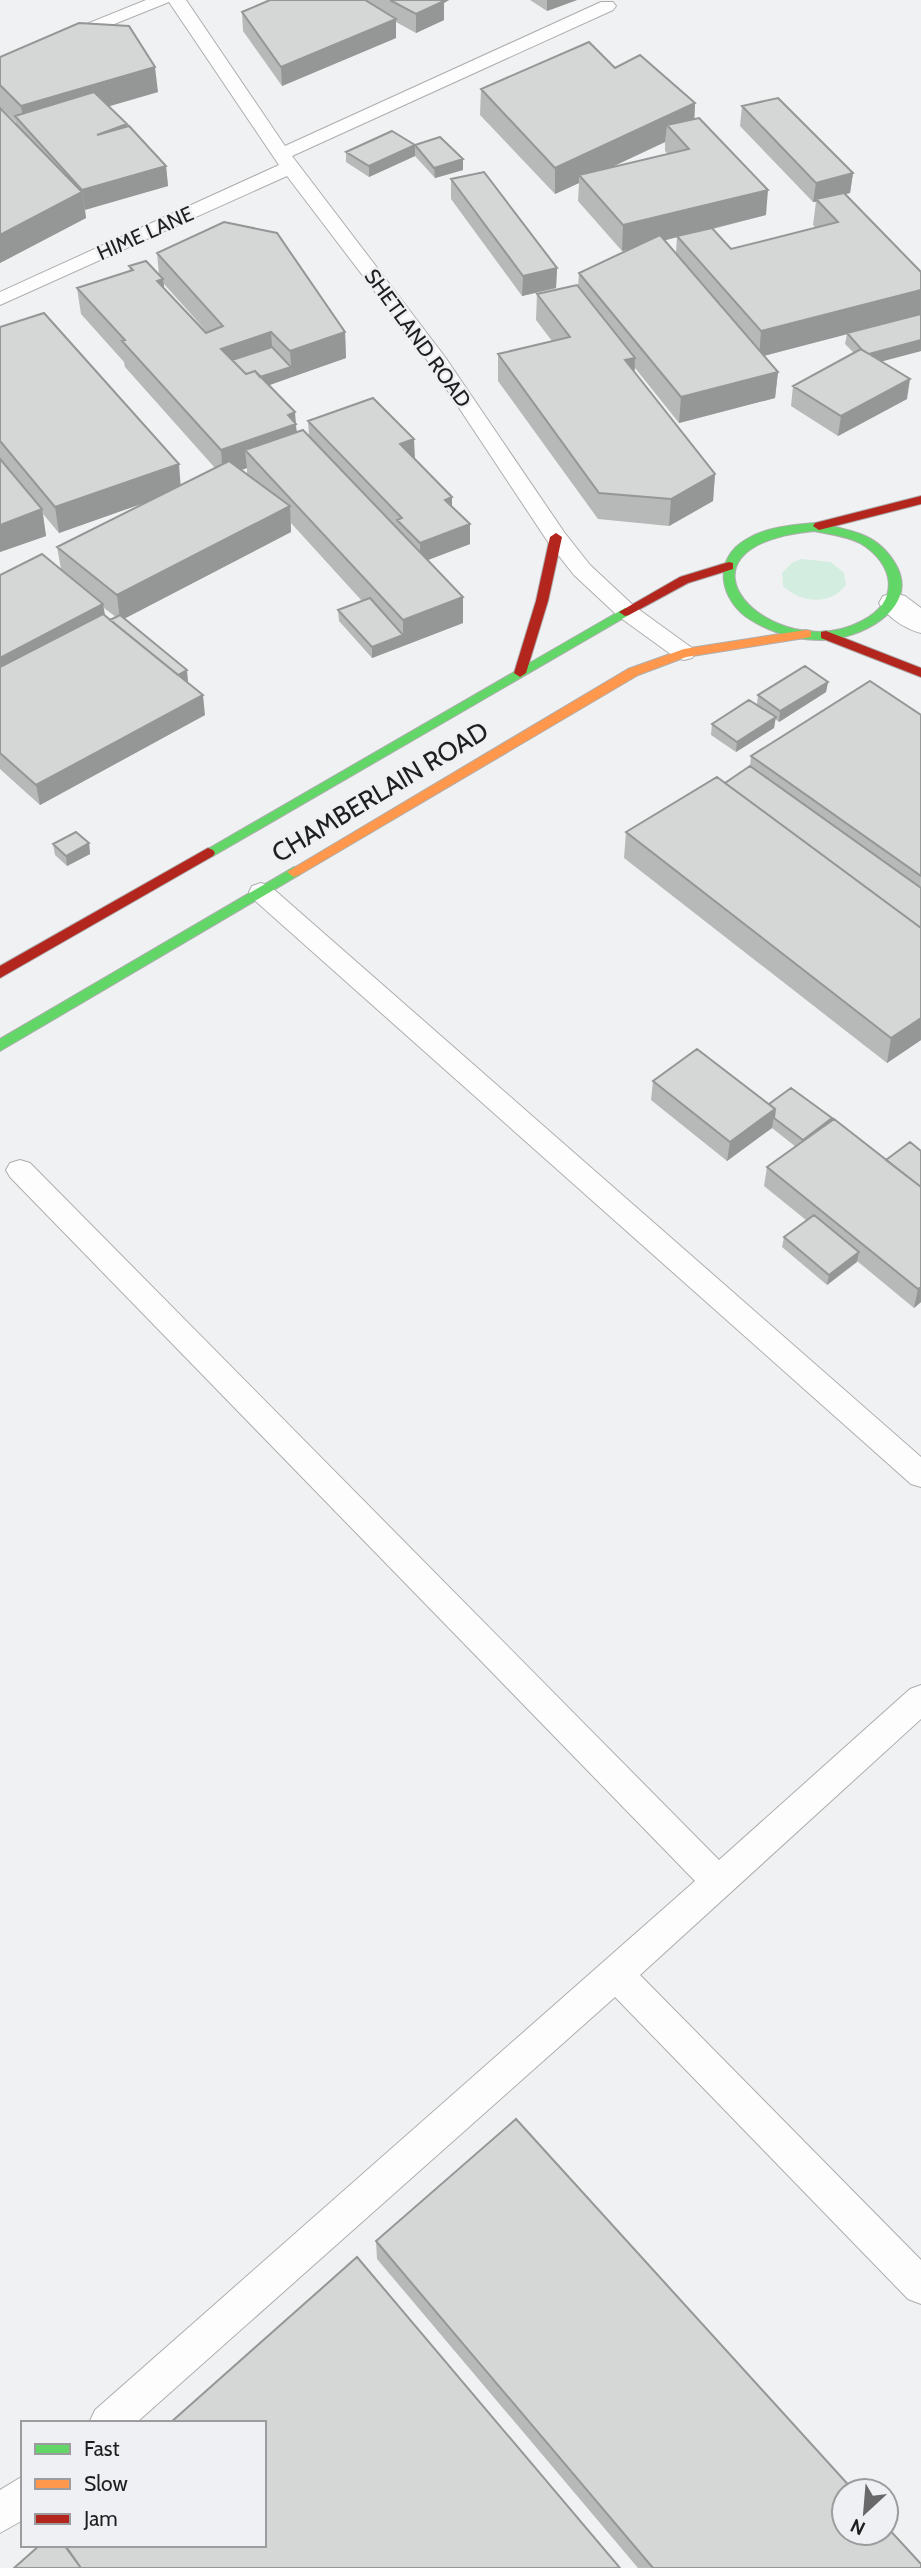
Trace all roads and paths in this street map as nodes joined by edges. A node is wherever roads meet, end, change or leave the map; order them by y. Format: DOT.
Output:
graph roads {
  1 [pos="162,0"];
  2 [pos="177,0"];
  3 [pos="607,6"];
  4 [pos="0,65"];
  5 [pos="286,160"];
  6 [pos="0,299"];
  7 [pos="921,500"];
  8 [pos="814,527"];
  9 [pos="556,537"];
  10 [pos="729,566"];
  11 [pos="913,568"];
  12 [pos="896,595"];
  13 [pos="626,611"];
  14 [pos="921,623"];
  15 [pos="806,635"];
  16 [pos="826,635"];
  17 [pos="684,653"];
  18 [pos="520,673"];
  19 [pos="921,673"];
  20 [pos="261,892"];
  21 [pos="0,973"];
  22 [pos="0,1046"];
  23 [pos="20,1170"];
  24 [pos="921,1475"];
  25 [pos="921,1699"];
  26 [pos="718,1882"];
  27 [pos="616,1974"];
  28 [pos="921,2286"];
  29 [pos="110,2421"];
  30 [pos="21,2497"];
  31 [pos="0,2514"];
  1 -- 4 [label="lane"];
  2 -- 5 [label="lane, SHETLAND ROAD"];
  3 -- 5 [label="lane, HIME LANE"];
  5 -- 6 [label="lane, HIME LANE"];
  5 -- 9 [label="lane, SHETLAND ROAD"];
  7 -- 8 [label="street"];
  8 -- 10 [label="street"];
  8 -- 12 [label="street"];
  9 -- 13 [label="lane, SHETLAND ROAD"];
  9 -- 18 [label="street"];
  10 -- 13 [label="street, CHAMBERLAIN ROAD"];
  10 -- 15 [label="street"];
  11 -- 12 [label="street"];
  12 -- 14 [label="street"];
  12 -- 16 [label="street"];
  13 -- 17 [label="lane, SHETLAND ROAD"];
  13 -- 18 [label="street, CHAMBERLAIN ROAD"];
  15 -- 16 [label="street"];
  15 -- 17 [label="street, CHAMBERLAIN ROAD"];
  16 -- 19 [label="street"];
  17 -- 20 [label="street, CHAMBERLAIN ROAD"];
  18 -- 21 [label="street, CHAMBERLAIN ROAD"];
  20 -- 22 [label="street, CHAMBERLAIN ROAD"];
  20 -- 24 [label="lane"];
  23 -- 26 [label="lane"];
  25 -- 26 [label="lane"];
  26 -- 27 [label="lane"];
  27 -- 28 [label="lane"];
  27 -- 29 [label="lane"];
  30 -- 31 [label="lane"];
}
